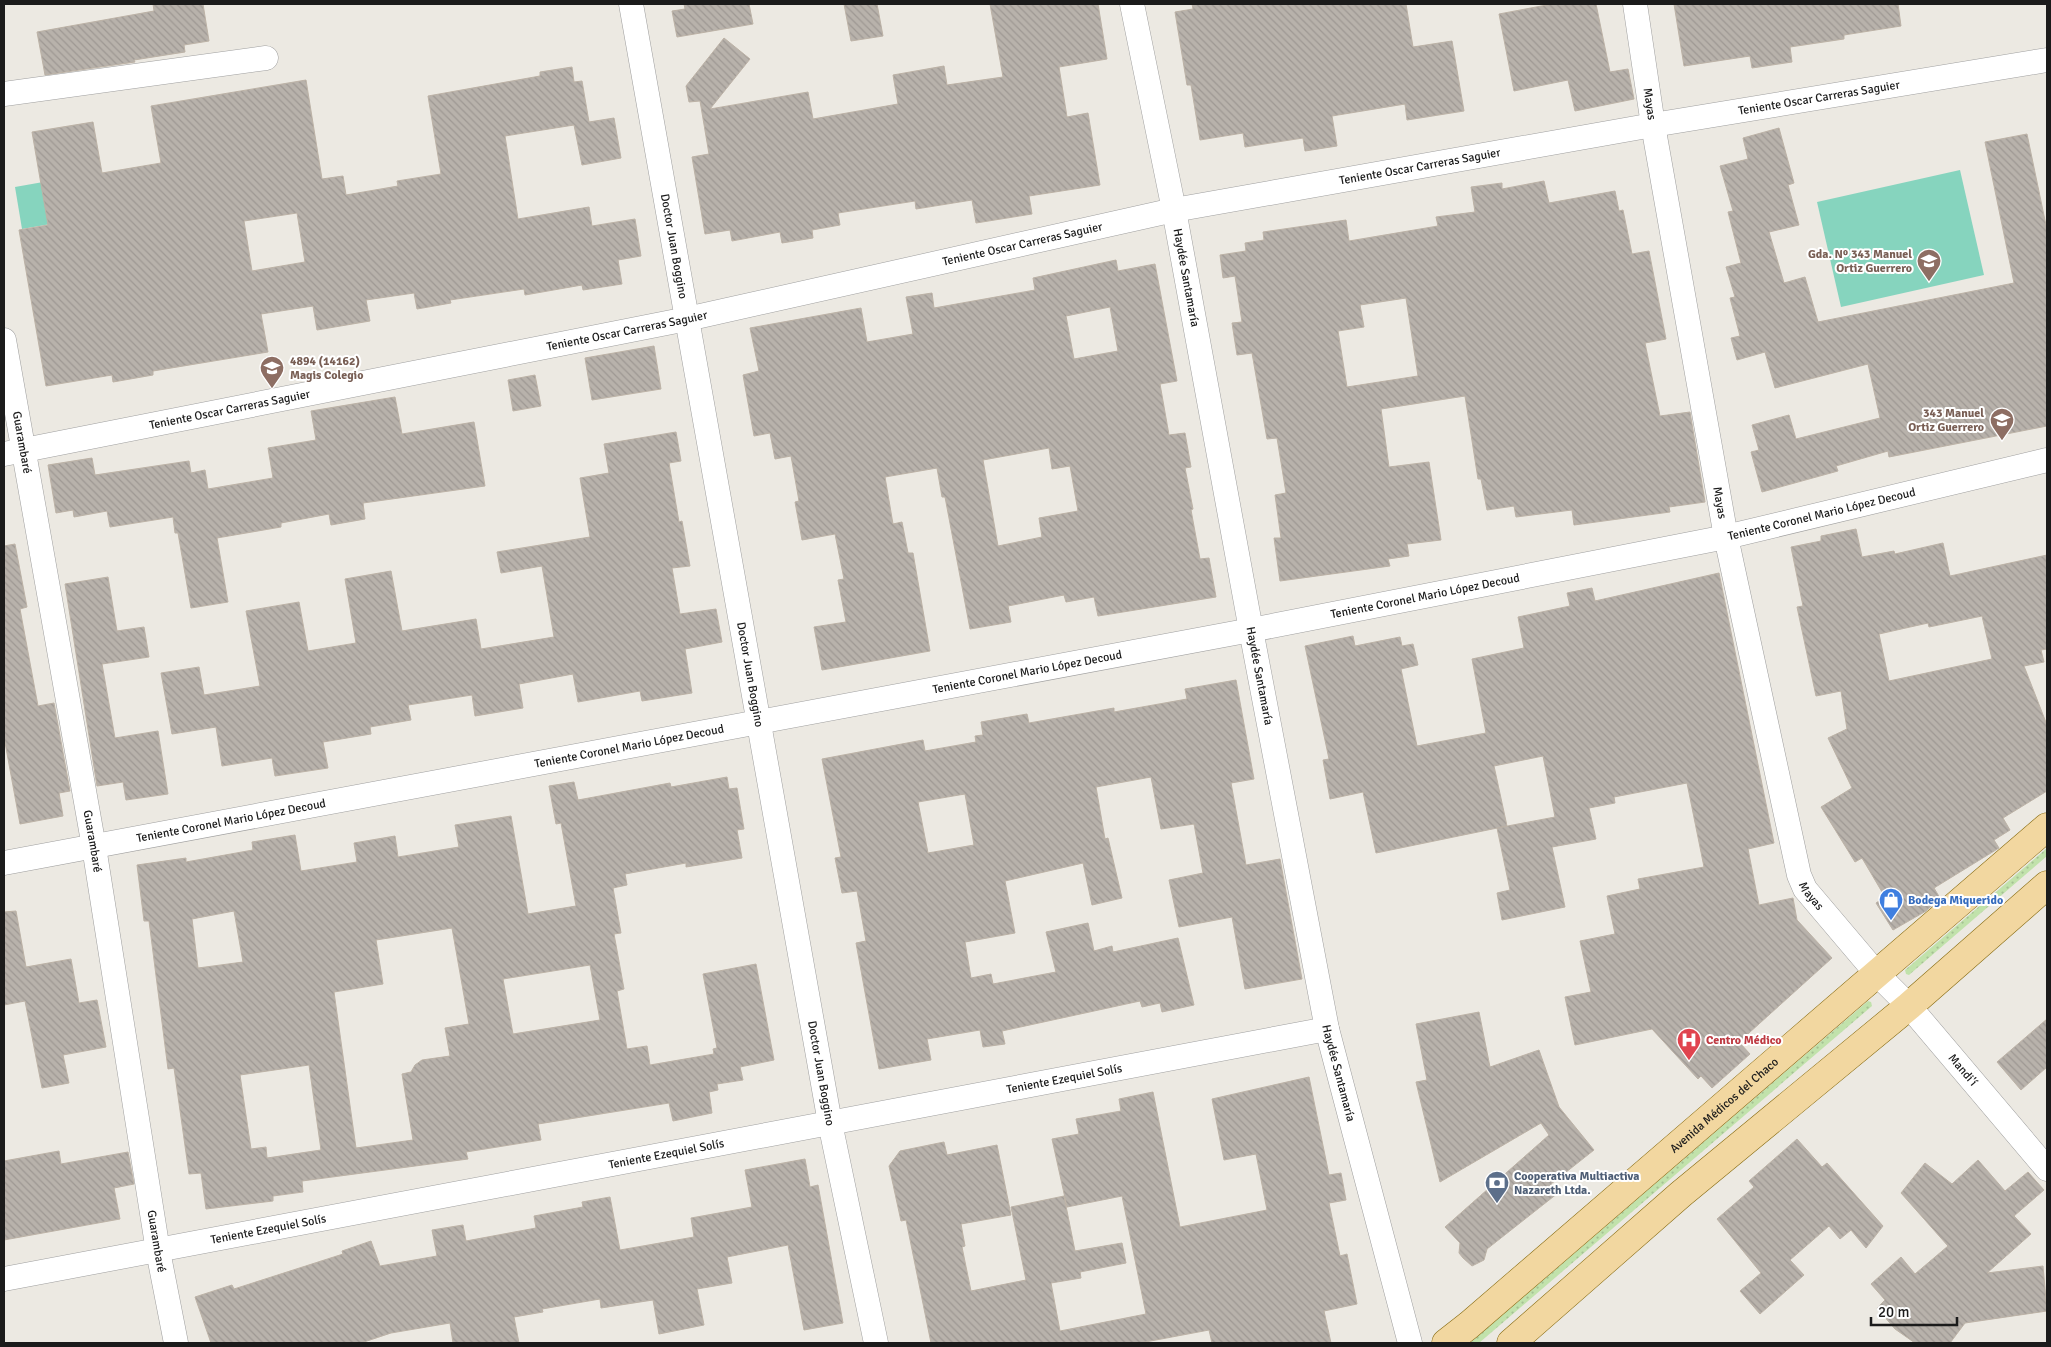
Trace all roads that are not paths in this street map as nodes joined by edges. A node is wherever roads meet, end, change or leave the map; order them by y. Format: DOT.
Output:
graph roads {
  1 [pos="630,4"];
  2 [pos="1132,4"];
  3 [pos="1635,4"];
  4 [pos="266,58"];
  5 [pos="2047,60"];
  6 [pos="4,94"];
  7 [pos="1653,125"];
  8 [pos="1174,210"];
  9 [pos="688,319"];
  10 [pos="4,340"];
  11 [pos="13,453"];
  12 [pos="2047,460"];
  13 [pos="1726,537"];
  14 [pos="1251,630"];
  15 [pos="758,722"];
  16 [pos="2047,827"];
  17 [pos="94,847"];
  18 [pos="4,863"];
  19 [pos="2047,885"];
  20 [pos="1877,974"];
  21 [pos="1909,1006"];
  22 [pos="1328,1029"];
  23 [pos="830,1123"];
  24 [pos="2047,1169"];
  25 [pos="158,1251"];
  26 [pos="4,1279"];
  27 [pos="176,1343"];
  28 [pos="876,1343"];
  29 [pos="1410,1343"];
  30 [pos="1446,1343"];
  31 [pos="1511,1343"];
  1 -- 9 [label="street, Doctor Juan Boggino"];
  2 -- 8 [label="street, Haydée Santamaría"];
  3 -- 7 [label="street, Mayas"];
  4 -- 6 [label="street"];
  5 -- 7 [label="street, Teniente Oscar Carreras Saguier"];
  7 -- 8 [label="street, Teniente Oscar Carreras Saguier"];
  7 -- 13 [label="street, Mayas"];
  8 -- 9 [label="street, Teniente Oscar Carreras Saguier"];
  8 -- 14 [label="street, Haydée Santamaría"];
  9 -- 11 [label="street, Teniente Oscar Carreras Saguier"];
  9 -- 15 [label="street, Doctor Juan Boggino"];
  10 -- 11 [label="street, Guarambaré"];
  11 -- 17 [label="street, Guarambaré"];
  12 -- 13 [label="street, Teniente Coronel Mario López Decoud"];
  13 -- 14 [label="street, Teniente Coronel Mario López Decoud"];
  13 -- 20 [label="street, Mayas"];
  14 -- 15 [label="street, Teniente Coronel Mario López Decoud"];
  14 -- 22 [label="street, Haydée Santamaría"];
  15 -- 17 [label="street, Teniente Coronel Mario López Decoud"];
  15 -- 23 [label="street, Doctor Juan Boggino"];
  16 -- 20 [label="main road, Avenida Médicos del Chaco"];
  17 -- 18 [label="street, Teniente Coronel Mario López Decoud"];
  17 -- 25 [label="street, Guarambaré"];
  19 -- 21 [label="main road"];
  20 -- 21 [label="street, Mandi'í"];
  20 -- 30 [label="main road, Avenida Médicos del Chaco"];
  21 -- 24 [label="street, Mandi'í"];
  21 -- 31 [label="main road"];
  22 -- 23 [label="street, Teniente Ezequiel Solís"];
  22 -- 29 [label="street, Haydée Santamaría"];
  23 -- 25 [label="street, Teniente Ezequiel Solís"];
  23 -- 28 [label="street, Doctor Juan Boggino"];
  25 -- 26 [label="street, Teniente Ezequiel Solís"];
  25 -- 27 [label="street, Guarambaré"];
}
